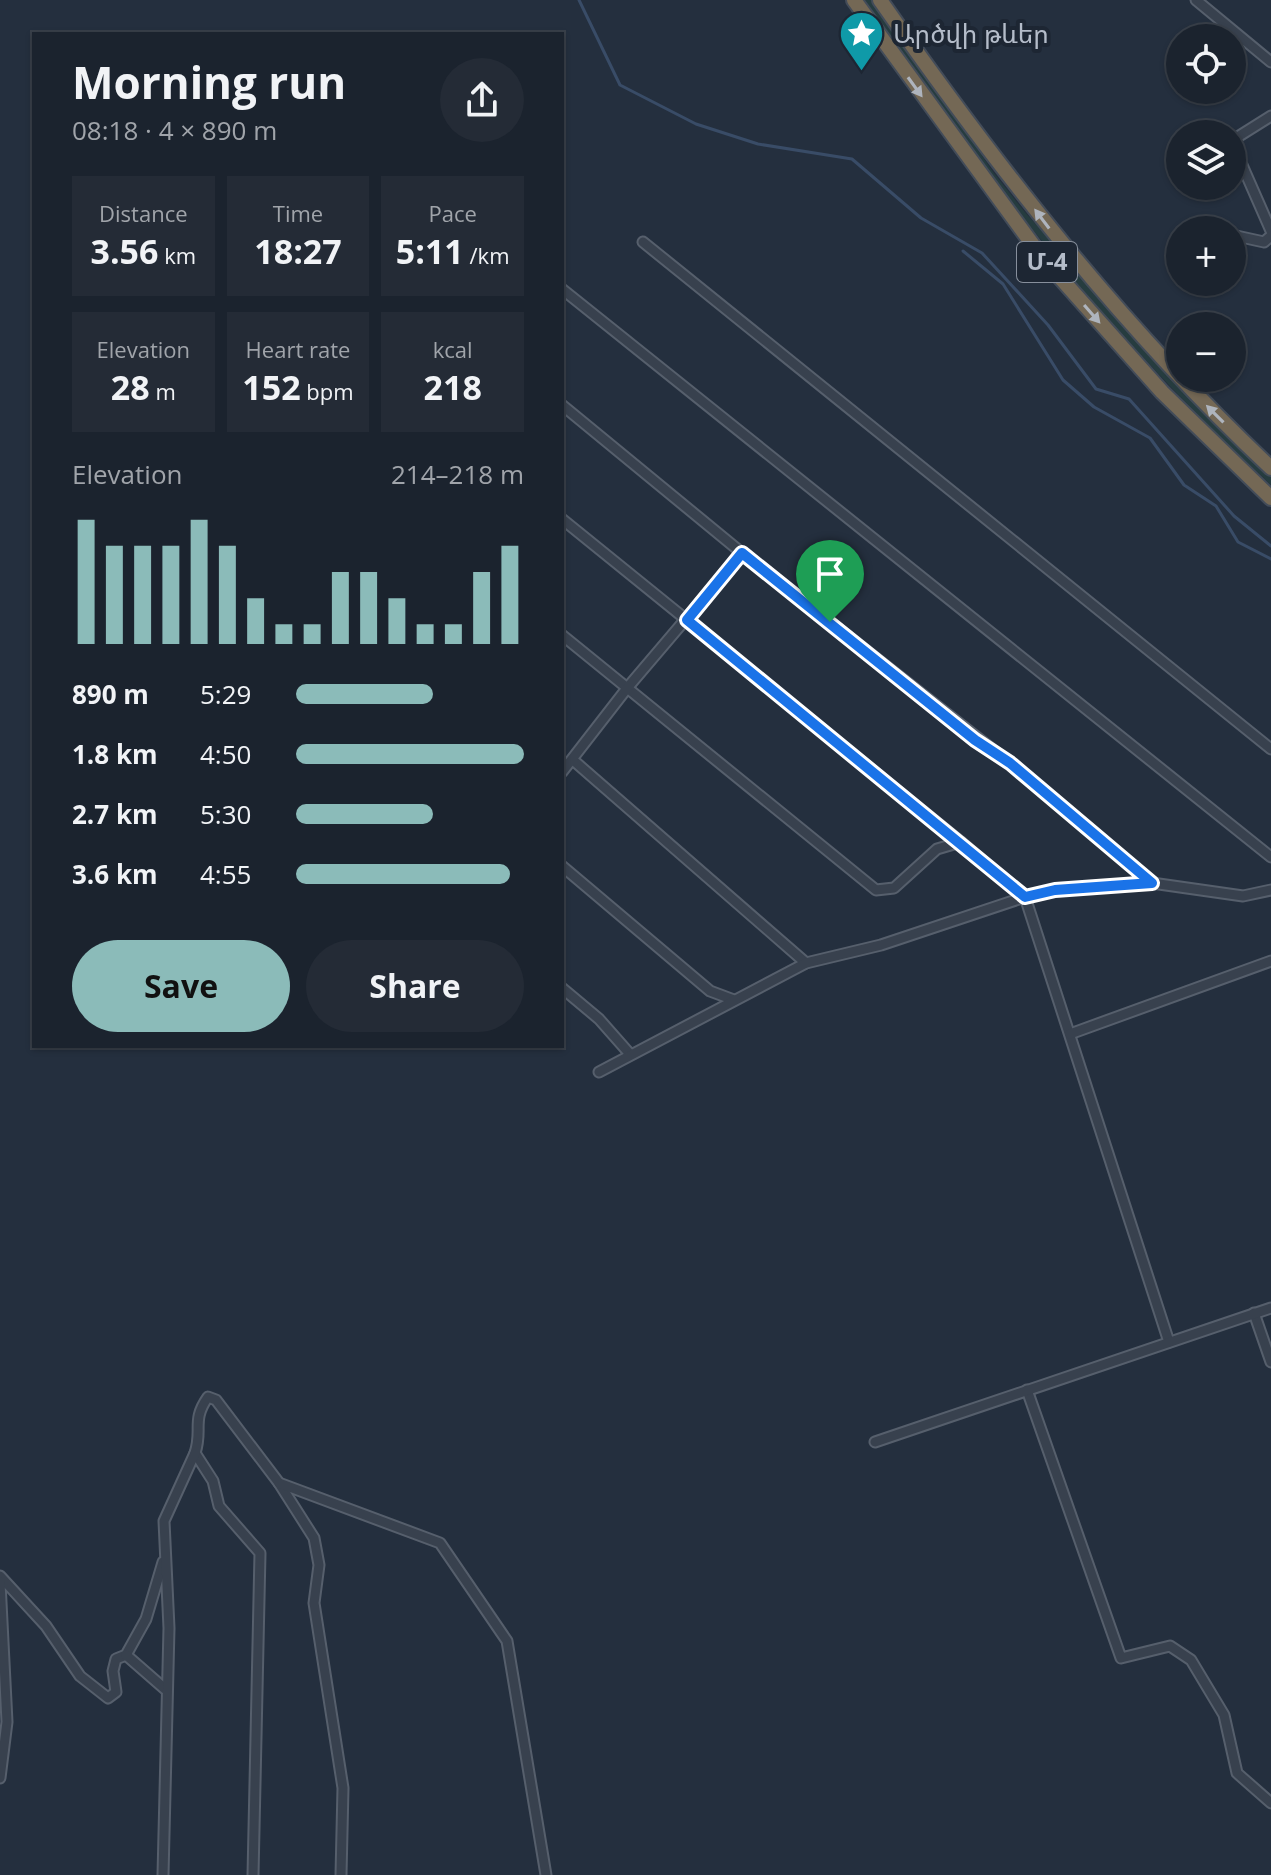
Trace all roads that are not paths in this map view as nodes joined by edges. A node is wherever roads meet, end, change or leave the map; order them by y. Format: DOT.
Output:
graph roads {
  1 [pos="854,0"];
  2 [pos="880,0"];
  3 [pos="1196,0"];
  4 [pos="1271,62"];
  5 [pos="1271,116"];
  6 [pos="1271,233"];
  7 [pos="1246,238"];
  8 [pos="643,242"];
  9 [pos="564,291"];
  10 [pos="564,407"];
  11 [pos="1271,468"];
  12 [pos="1271,498"];
  13 [pos="564,521"];
  14 [pos="742,553"];
  15 [pos="687,620"];
  16 [pos="564,637"];
  17 [pos="628,687"];
  18 [pos="1271,749"];
  19 [pos="564,757"];
  20 [pos="571,762"];
  21 [pos="564,770"];
  22 [pos="961,842"];
  23 [pos="1271,857"];
  24 [pos="564,868"];
  25 [pos="1152,883"];
  26 [pos="1271,890"];
  27 [pos="1025,897"];
  28 [pos="1271,961"];
  29 [pos="806,963"];
  30 [pos="564,990"];
  31 [pos="734,1000"];
  32 [pos="1070,1034"];
  33 [pos="629,1053"];
  34 [pos="599,1072"];
  35 [pos="1271,1308"];
  36 [pos="1254,1313"];
  37 [pos="1169,1342"];
  38 [pos="1271,1362"];
  39 [pos="1027,1390"];
  40 [pos="875,1442"];
  41 [pos="195,1453"];
  42 [pos="279,1483"];
  43 [pos="165,1553"];
  44 [pos="0,1579"];
  45 [pos="126,1655"];
  46 [pos="165,1689"];
  47 [pos="0,1778"];
  48 [pos="1271,1803"];
  49 [pos="163,1875"];
  50 [pos="253,1875"];
  51 [pos="341,1875"];
  52 [pos="546,1875"];
  1 -- 12 [label="highway, Մ-4, one-way"];
  11 -- 2 [label="highway, Մ-4, one-way"];
  3 -- 4 [label="street"];
  5 -- 6 [label="street"];
  6 -- 7 [label="street"];
  8 -- 18 [label="street"];
  9 -- 23 [label="street"];
  10 -- 14 [label="street"];
  13 -- 15 [label="street"];
  14 -- 15 [label="street"];
  14 -- 25 [label="street"];
  15 -- 17 [label="street"];
  15 -- 22 [label="street"];
  16 -- 17 [label="street"];
  17 -- 20 [label="street"];
  17 -- 22 [label="street"];
  19 -- 20 [label="street"];
  20 -- 21 [label="street"];
  20 -- 29 [label="street"];
  22 -- 27 [label="street"];
  24 -- 31 [label="street"];
  25 -- 26 [label="street"];
  25 -- 27 [label="street"];
  27 -- 29 [label="street"];
  27 -- 32 [label="street"];
  28 -- 32 [label="street"];
  29 -- 31 [label="street"];
  30 -- 33 [label="street"];
  31 -- 33 [label="street"];
  32 -- 37 [label="street"];
  33 -- 34 [label="street"];
  35 -- 36 [label="street"];
  36 -- 37 [label="street"];
  36 -- 38 [label="street"];
  37 -- 39 [label="street"];
  39 -- 40 [label="street"];
  39 -- 48 [label="street"];
  41 -- 42 [label="street"];
  41 -- 43 [label="street"];
  41 -- 50 [label="street"];
  42 -- 51 [label="street"];
  42 -- 52 [label="street"];
  43 -- 45 [label="street"];
  43 -- 46 [label="street"];
  44 -- 45 [label="street"];
  44 -- 47 [label="street"];
  45 -- 46 [label="street"];
  46 -- 49 [label="street"];
}
